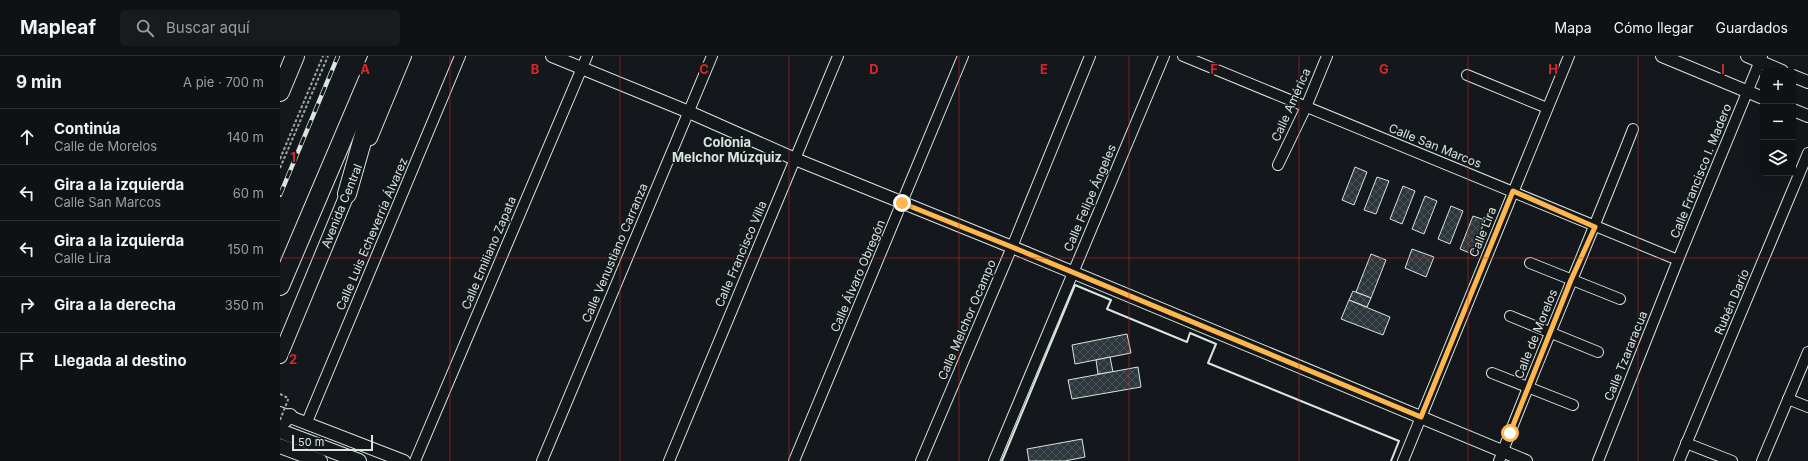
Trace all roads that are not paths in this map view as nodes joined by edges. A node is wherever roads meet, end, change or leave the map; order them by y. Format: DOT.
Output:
graph roads {
  1 [pos="295,56"];
  2 [pos="378,56"];
  3 [pos="388,56"];
  4 [pos="404,56"];
  5 [pos="460,56"];
  6 [pos="552,56"];
  7 [pos="587,56"];
  8 [pos="712,56"];
  9 [pos="838,56"];
  10 [pos="964,56"];
  11 [pos="1090,56"];
  12 [pos="1164,56"];
  13 [pos="1183,56"];
  14 [pos="1327,56"];
  15 [pos="1569,56"];
  16 [pos="1662,56"];
  17 [pos="1747,56"];
  18 [pos="1761,59"];
  19 [pos="582,68"];
  20 [pos="1777,68"];
  21 [pos="1467,75"];
  22 [pos="1796,77"];
  23 [pos="1808,82"];
  24 [pos="280,92"];
  25 [pos="1747,92"];
  26 [pos="1760,97"];
  27 [pos="1306,107"];
  28 [pos="1547,108"];
  29 [pos="1796,111"];
  30 [pos="689,112"];
  31 [pos="1808,116"];
  32 [pos="1633,128"];
  33 [pos="1808,153"];
  34 [pos="795,159"];
  35 [pos="1278,165"];
  36 [pos="1513,191"];
  37 [pos="347,194"];
  38 [pos="902,203"];
  39 [pos="1595,227"];
  40 [pos="1012,247"];
  41 [pos="1678,260"];
  42 [pos="1530,263"];
  43 [pos="1072,273"];
  44 [pos="1571,280"];
  45 [pos="280,286"];
  46 [pos="1620,299"];
  47 [pos="1510,316"];
  48 [pos="1551,332"];
  49 [pos="1598,352"];
  50 [pos="1808,352"];
  51 [pos="280,356"];
  52 [pos="1492,373"];
  53 [pos="1528,388"];
  54 [pos="1788,399"];
  55 [pos="1573,405"];
  56 [pos="1808,407"];
  57 [pos="1421,417"];
  58 [pos="283,418"];
  59 [pos="307,422"];
  60 [pos="280,431"];
  61 [pos="1686,443"];
  62 [pos="280,446"];
  63 [pos="1501,456"];
  64 [pos="320,461"];
  65 [pos="359,461"];
  66 [pos="404,461"];
  67 [pos="415,461"];
  68 [pos="542,461"];
  69 [pos="669,461"];
  70 [pos="794,461"];
  71 [pos="921,461"];
  72 [pos="994,461"];
  73 [pos="1403,461"];
  74 [pos="1526,461"];
  75 [pos="1598,461"];
  76 [pos="1679,461"];
  77 [pos="1732,461"];
  78 [pos="1762,461"];
  1 -- 24 [label="highway"];
  2 -- 45 [label="highway, Avenida Central"];
  3 -- 37 [label="highway"];
  4 -- 37 [label="main road, Avenida Central"];
  5 -- 59 [label="street, Calle Luis Echeverría Álvarez"];
  6 -- 19 [label="street"];
  7 -- 19 [label="street, Calle Emiliano Zapata"];
  8 -- 30 [label="street, Calle Venustiano Carranza"];
  9 -- 34 [label="street, Calle Francisco Villa"];
  10 -- 38 [label="street, Calle Álvaro Obregón"];
  11 -- 40 [label="street, Calle Melchor Ocampo"];
  12 -- 43 [label="street, Calle Felipe Ángeles"];
  13 -- 27 [label="street, Calle San Marcos"];
  14 -- 27 [label="street, Calle América"];
  15 -- 28 [label="street, Calle Lira"];
  16 -- 25 [label="street"];
  17 -- 18 [label="street"];
  18 -- 20 [label="street"];
  18 -- 25 [label="street, Calle Francisco I. Madero"];
  19 -- 30 [label="street"];
  19 -- 67 [label="street, Calle Emiliano Zapata"];
  21 -- 28 [label="street"];
  22 -- 23 [label="street"];
  25 -- 26 [label="street"];
  25 -- 41 [label="street, Calle Francisco I. Madero"];
  27 -- 35 [label="street, Calle América"];
  27 -- 36 [label="street, Calle San Marcos"];
  28 -- 36 [label="street, Calle Lira"];
  29 -- 31 [label="street"];
  30 -- 34 [label="street"];
  30 -- 68 [label="street, Calle Venustiano Carranza"];
  32 -- 39 [label="street, Calle de Morelos"];
  33 -- 61 [label="street, Rubén Darío"];
  34 -- 38 [label="street"];
  34 -- 69 [label="street, Calle Francisco Villa"];
  36 -- 39 [label="street, Calle San Marcos"];
  36 -- 57 [label="street, Calle Lira"];
  37 -- 51 [label="main road, Avenida Central"];
  38 -- 40 [label="street"];
  38 -- 70 [label="street, Calle Álvaro Obregón"];
  39 -- 41 [label="street, Calle San Marcos"];
  39 -- 44 [label="street, Calle de Morelos"];
  40 -- 43 [label="street"];
  40 -- 71 [label="street, Calle Melchor Ocampo"];
  41 -- 75 [label="street, Calle Tzararacua"];
  42 -- 44 [label="street"];
  43 -- 57 [label="street"];
  43 -- 72 [label="street, Calle Felipe Ángeles"];
  44 -- 46 [label="street"];
  44 -- 48 [label="street, Calle de Morelos"];
  47 -- 48 [label="street"];
  48 -- 49 [label="street"];
  48 -- 53 [label="street, Calle de Morelos"];
  50 -- 54 [label="street"];
  52 -- 53 [label="street"];
  53 -- 55 [label="street"];
  53 -- 63 [label="street, Calle de Morelos"];
  54 -- 56 [label="street"];
  54 -- 78 [label="street"];
  57 -- 63 [label="street"];
  57 -- 73 [label="street, Calle Lira"];
  58 -- 59 [label="street"];
  59 -- 66 [label="street"];
  60 -- 65 [label="main road"];
  61 -- 76 [label="street, Rubén Darío"];
  61 -- 77 [label="street"];
  62 -- 64 [label="main road"];
  63 -- 74 [label="street"];
}
